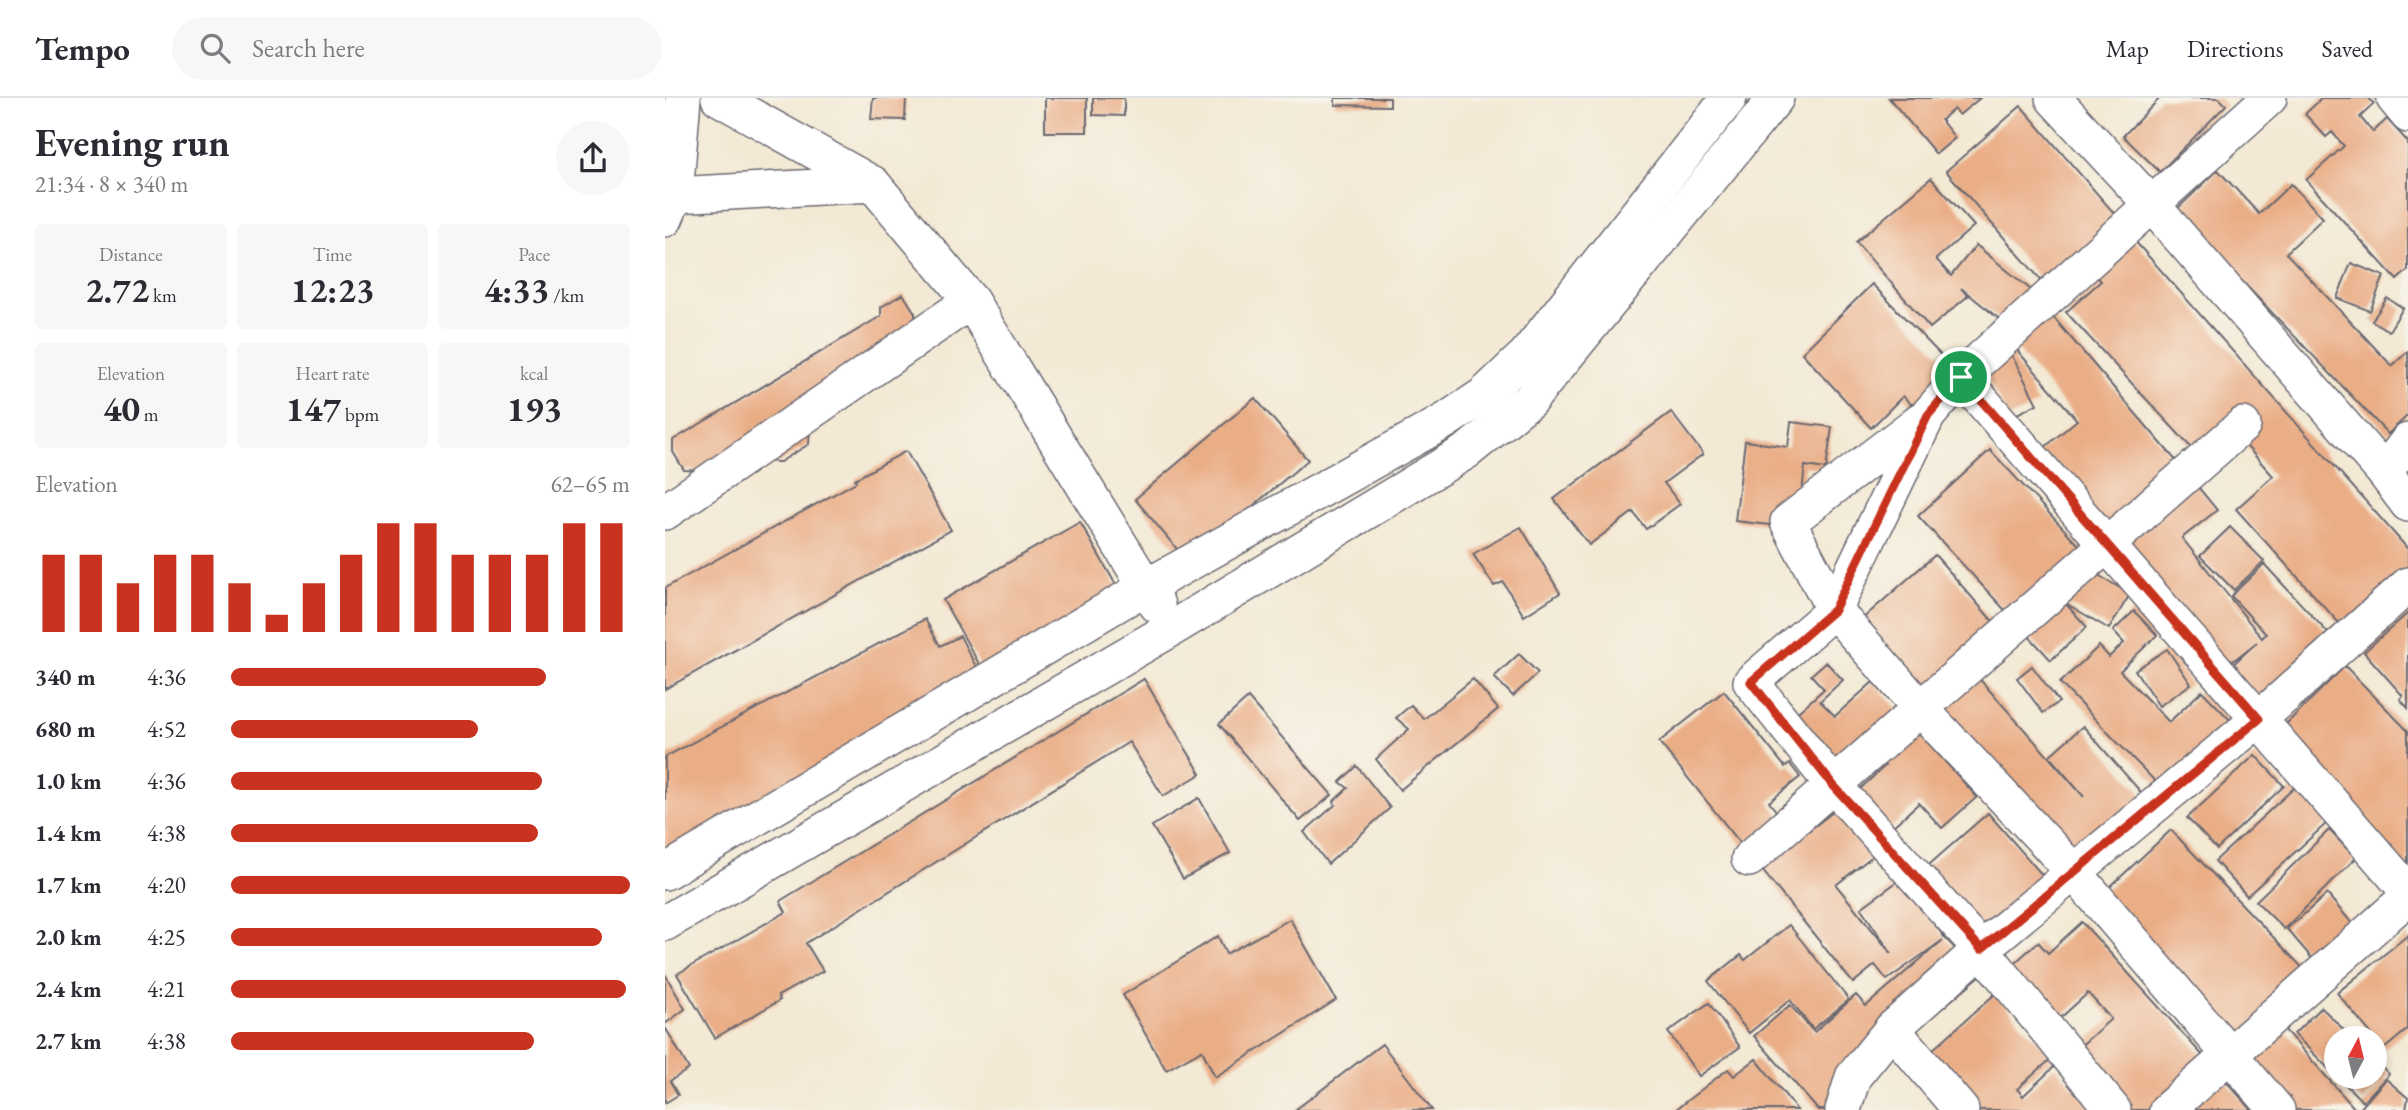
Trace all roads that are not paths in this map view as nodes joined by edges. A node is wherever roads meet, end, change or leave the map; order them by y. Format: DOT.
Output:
graph roads {
  1 [pos="683,98"];
  2 [pos="719,98"];
  3 [pos="1729,98"];
  4 [pos="1776,98"];
  5 [pos="2053,98"];
  6 [pos="2269,98"];
  7 [pos="2394,98"];
  8 [pos="2408,115"];
  9 [pos="873,184"];
  10 [pos="2152,205"];
  11 [pos="668,211"];
  12 [pos="971,301"];
  13 [pos="1961,377"];
  14 [pos="1928,415"];
  15 [pos="2243,425"];
  16 [pos="2408,441"];
  17 [pos="2384,471"];
  18 [pos="2408,504"];
  19 [pos="665,512"];
  20 [pos="2107,544"];
  21 [pos="2408,585"];
  22 [pos="1146,587"];
  23 [pos="1834,610"];
  24 [pos="1171,629"];
  25 [pos="1920,708"];
  26 [pos="2259,719"];
  27 [pos="1833,785"];
  28 [pos="1749,859"];
  29 [pos="2073,871"];
  30 [pos="665,872"];
  31 [pos="2408,891"];
  32 [pos="2408,897"];
  33 [pos="665,923"];
  34 [pos="1981,949"];
  35 [pos="1892,1029"];
  36 [pos="2228,1056"];
  37 [pos="1843,1110"];
  38 [pos="1961,1110"];
  39 [pos="2113,1110"];
  40 [pos="2167,1110"];
  41 [pos="2277,1110"];
  1 -- 11 [label="street"];
  2 -- 9 [label="street"];
  3 -- 22 [label="street"];
  4 -- 24 [label="street"];
  5 -- 10 [label="street"];
  6 -- 10 [label="street"];
  7 -- 8 [label="street"];
  9 -- 11 [label="street"];
  9 -- 12 [label="street"];
  10 -- 13 [label="street"];
  10 -- 17 [label="street"];
  12 -- 19 [label="street"];
  12 -- 22 [label="street"];
  13 -- 14 [label="street"];
  13 -- 20 [label="street"];
  14 -- 23 [label="street"];
  14 -- 23 [label="street"];
  15 -- 20 [label="street"];
  16 -- 17 [label="street"];
  17 -- 18 [label="street"];
  20 -- 25 [label="street"];
  20 -- 26 [label="street"];
  21 -- 26 [label="street"];
  22 -- 24 [label="street"];
  22 -- 30 [label="street"];
  23 -- 25 [label="street"];
  23 -- 27 [label="street"];
  24 -- 33 [label="street"];
  25 -- 27 [label="street"];
  25 -- 29 [label="street"];
  26 -- 29 [label="street"];
  26 -- 31 [label="street"];
  27 -- 28 [label="street"];
  27 -- 34 [label="street"];
  29 -- 34 [label="street"];
  29 -- 36 [label="street"];
  32 -- 36 [label="street"];
  34 -- 35 [label="street"];
  34 -- 39 [label="street"];
  35 -- 37 [label="street"];
  35 -- 38 [label="street"];
  36 -- 40 [label="street"];
  36 -- 41 [label="street"];
}
